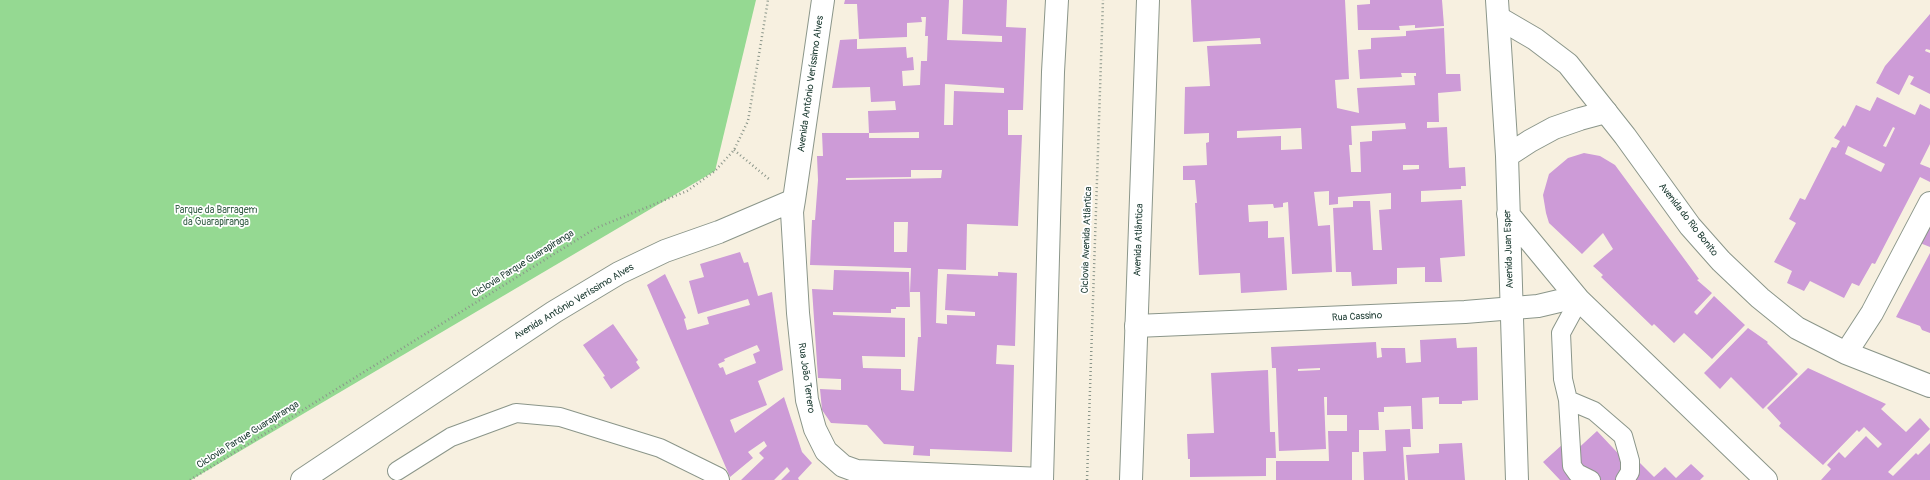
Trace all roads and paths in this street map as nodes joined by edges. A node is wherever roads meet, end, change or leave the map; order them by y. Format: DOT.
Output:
graph roads {
  1 [pos="768,0"];
  2 [pos="823,0"];
  3 [pos="1057,0"];
  4 [pos="1104,0"];
  5 [pos="1148,0"];
  6 [pos="1498,9"];
  7 [pos="1606,112"];
  8 [pos="734,150"];
  9 [pos="1507,156"];
  10 [pos="794,200"];
  11 [pos="1930,203"];
  12 [pos="1508,214"];
  13 [pos="1578,298"];
  14 [pos="1512,308"];
  15 [pos="1136,326"];
  16 [pos="1846,353"];
  17 [pos="1930,386"];
  18 [pos="1568,400"];
  19 [pos="397,471"];
  20 [pos="1042,479"];
  21 [pos="190,480"];
  22 [pos="302,480"];
  23 [pos="720,480"];
  24 [pos="1087,480"];
  25 [pos="1131,480"];
  26 [pos="1517,480"];
  27 [pos="1591,480"];
  28 [pos="1625,480"];
  29 [pos="1766,480"];
  1 -- 8 [label="path, Ciclovia Parque Guarapiranga"];
  2 -- 10 [label="street, Avenida Antônio Veríssimo Alves"];
  3 -- 20 [label="street"];
  4 -- 24 [label="path, Ciclovia Avenida Atlântica"];
  5 -- 15 [label="street, Avenida Atlântica"];
  6 -- 7 [label="street, Avenida do Rio Bonito"];
  6 -- 9 [label="street, Avenida Juan Esper"];
  7 -- 9 [label="street"];
  7 -- 16 [label="street, Avenida do Rio Bonito"];
  8 -- 10 [label="path"];
  8 -- 21 [label="path, Ciclovia Parque Guarapiranga"];
  9 -- 12 [label="street, Avenida Juan Esper"];
  10 -- 20 [label="street, Rua João Terrero"];
  10 -- 22 [label="street, Avenida Antônio Veríssimo Alves"];
  11 -- 16 [label="street"];
  12 -- 13 [label="street"];
  12 -- 14 [label="street, Avenida Juan Esper"];
  13 -- 14 [label="street, Rua Cassino"];
  13 -- 18 [label="lane"];
  13 -- 29 [label="street"];
  14 -- 15 [label="street, Rua Cassino"];
  14 -- 26 [label="street, Avenida Juan Esper"];
  15 -- 25 [label="street, Avenida Atlântica"];
  16 -- 17 [label="street, Avenida do Rio Bonito"];
  18 -- 27 [label="lane"];
  18 -- 28 [label="lane"];
  19 -- 23 [label="lane"];
}
